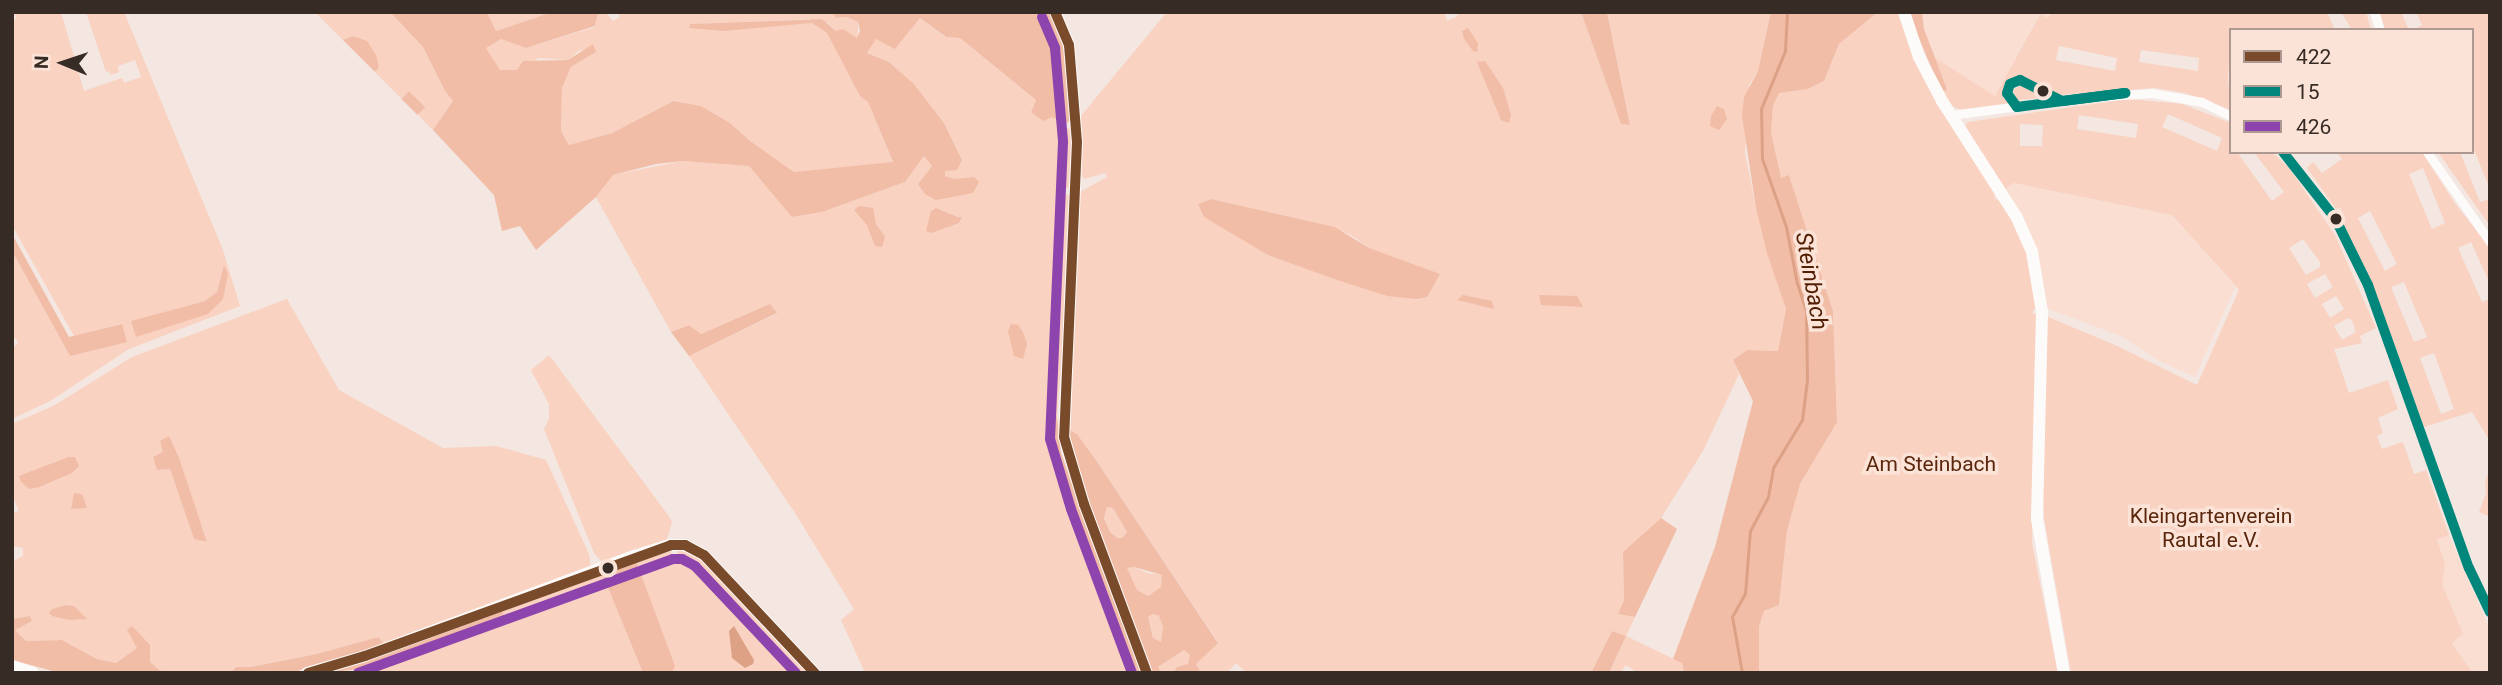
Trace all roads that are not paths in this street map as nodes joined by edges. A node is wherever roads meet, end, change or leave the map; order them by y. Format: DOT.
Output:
graph roads {
  1 [pos="1055,12"];
  2 [pos="1904,12"];
  3 [pos="1951,115"];
  4 [pos="2229,115"];
  5 [pos="2285,154"];
  6 [pos="2428,154"];
  7 [pos="2490,242"];
  8 [pos="2490,613"];
  9 [pos="12,666"];
  10 [pos="33,673"];
  11 [pos="307,673"];
  12 [pos="815,673"];
  13 [pos="1147,673"];
  14 [pos="2064,673"];
  1 -- 13 [label="street"];
  2 -- 3 [label="street"];
  3 -- 4 [label="street"];
  3 -- 14 [label="street"];
  5 -- 8 [label="street"];
  6 -- 7 [label="street"];
  9 -- 10 [label="street"];
  11 -- 12 [label="street"];
}
